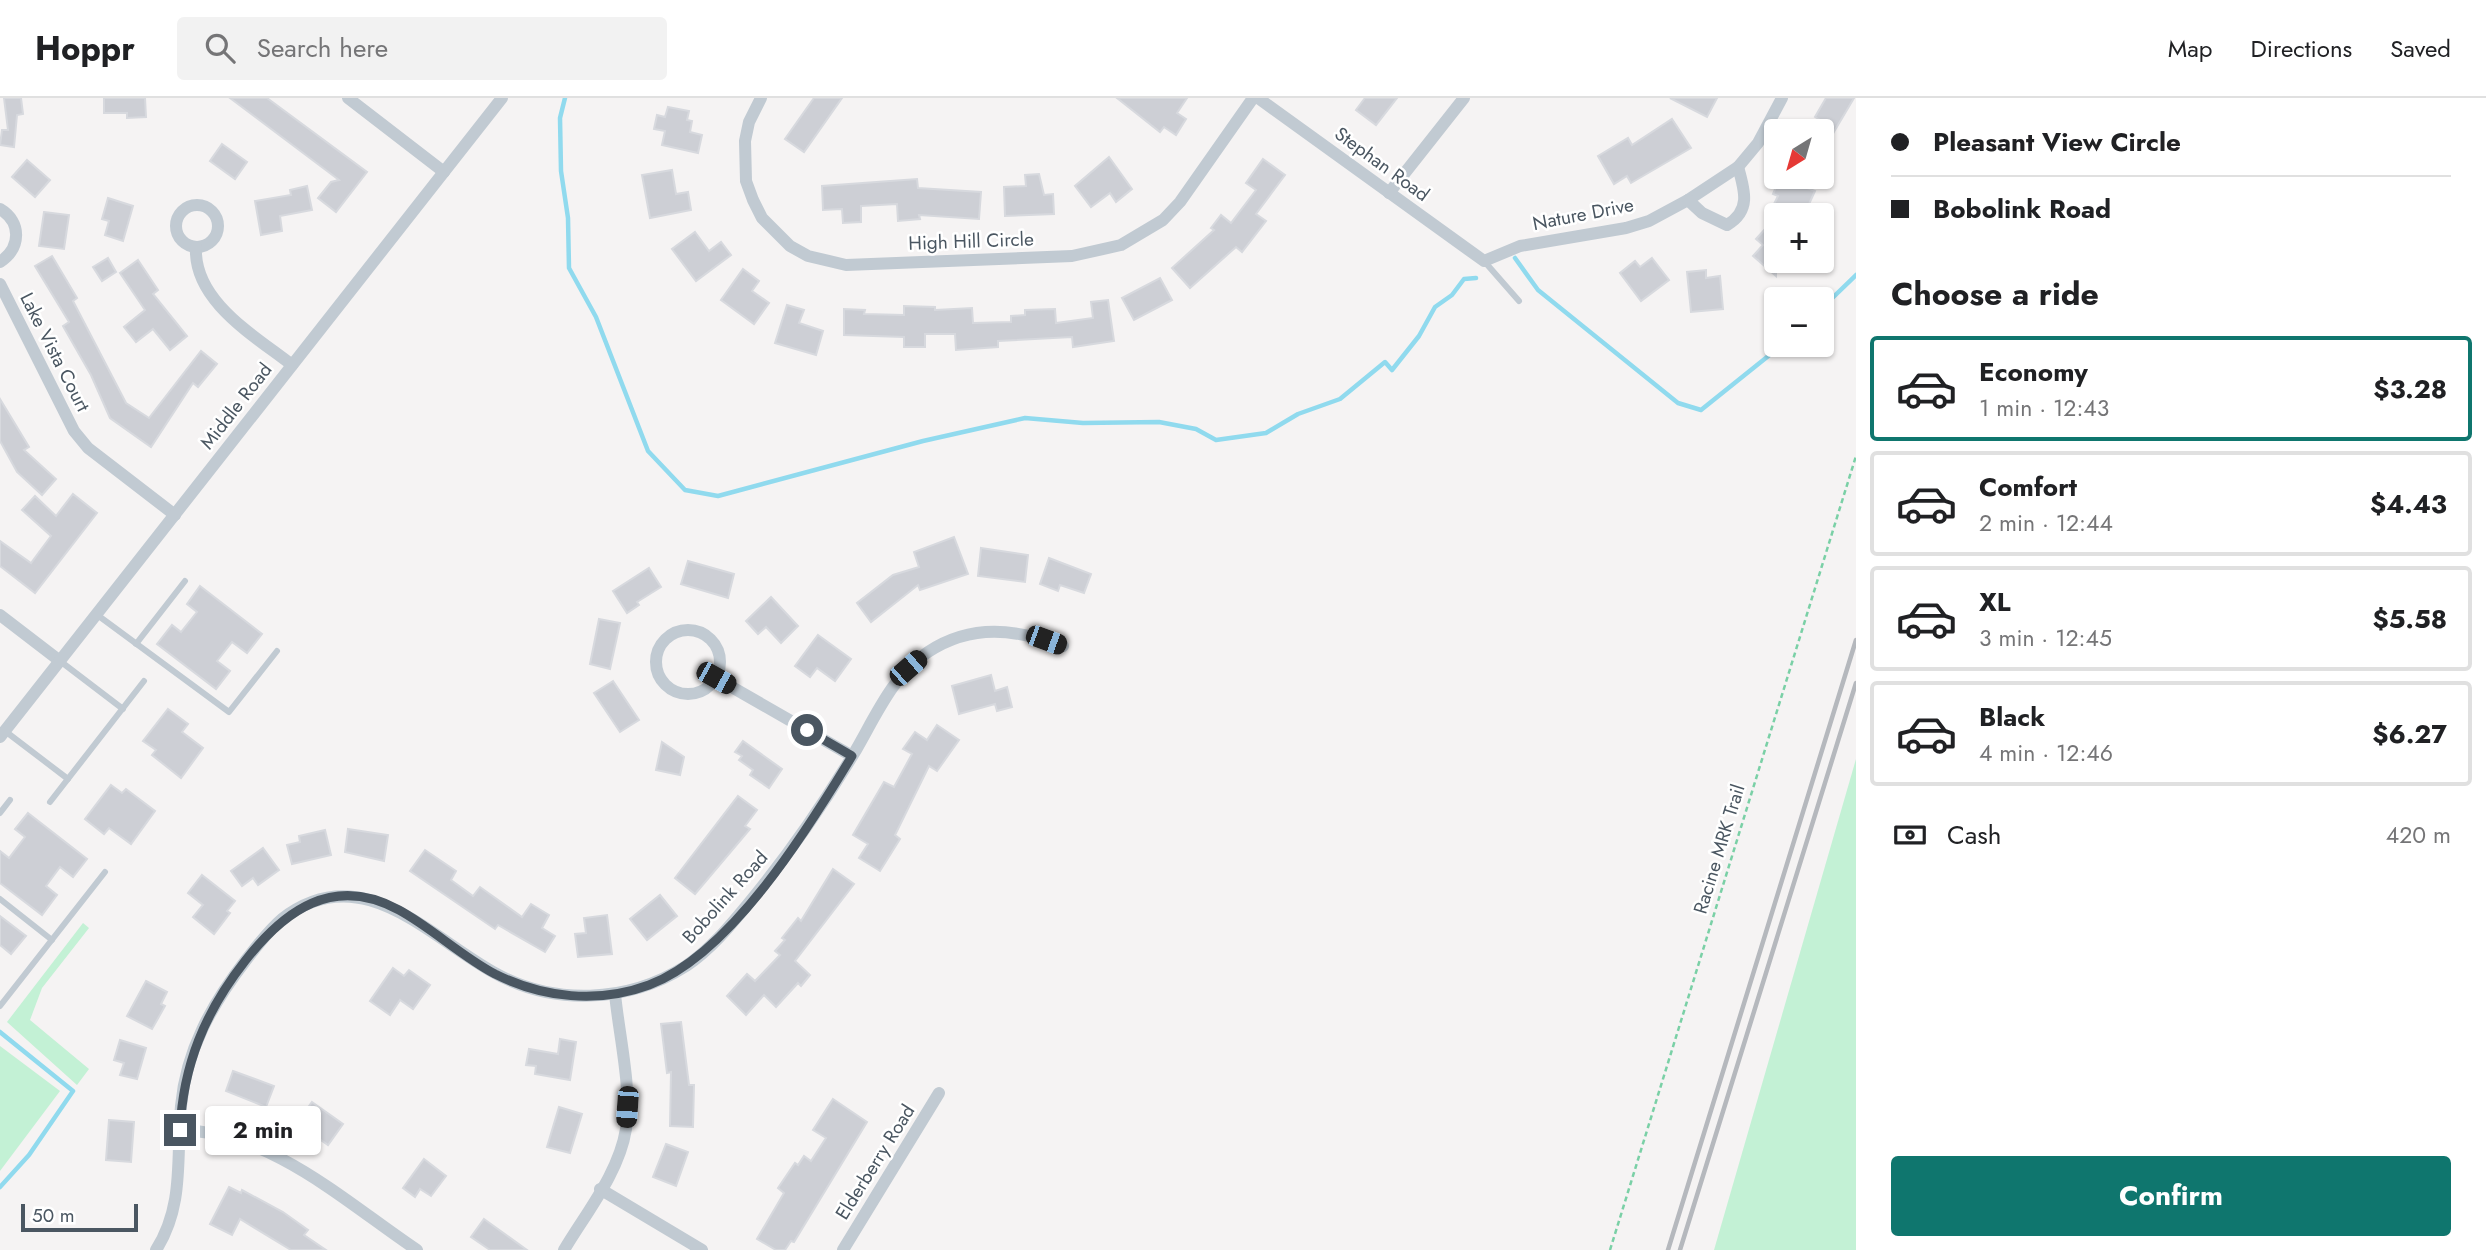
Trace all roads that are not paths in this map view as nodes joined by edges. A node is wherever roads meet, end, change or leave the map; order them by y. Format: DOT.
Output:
graph roads {
  1 [pos="348,98"];
  2 [pos="502,98"];
  3 [pos="761,98"];
  4 [pos="1255,98"];
  5 [pos="1464,98"];
  6 [pos="1782,98"];
  7 [pos="1738,167"];
  8 [pos="444,172"];
  9 [pos="1389,193"];
  10 [pos="1688,200"];
  11 [pos="0,209"];
  12 [pos="196,247"];
  13 [pos="1484,261"];
  14 [pos="0,262"];
  15 [pos="0,284"];
  16 [pos="1519,301"];
  17 [pos="292,365"];
  18 [pos="175,515"];
  19 [pos="185,581"];
  20 [pos="96,614"];
  21 [pos="0,615"];
  22 [pos="136,644"];
  23 [pos="1063,646"];
  24 [pos="277,651"];
  25 [pos="60,661"];
  26 [pos="716,678"];
  27 [pos="144,681"];
  28 [pos="122,709"];
  29 [pos="2,734"];
  30 [pos="852,756"];
  31 [pos="68,779"];
  32 [pos="10,800"];
  33 [pos="50,802"];
  34 [pos="0,813"];
  35 [pos="105,872"];
  36 [pos="0,899"];
  37 [pos="52,940"];
  38 [pos="615,994"];
  39 [pos="0,1006"];
  40 [pos="939,1093"];
  41 [pos="180,1130"];
  42 [pos="600,1189"];
  43 [pos="156,1250"];
  44 [pos="417,1250"];
  45 [pos="564,1250"];
  46 [pos="702,1250"];
  47 [pos="843,1250"];
  1 -- 8 [label="street"];
  2 -- 8 [label="street, Middle Road"];
  3 -- 4 [label="street, High Hill Circle"];
  4 -- 9 [label="street, Stephan Road"];
  5 -- 9 [label="street"];
  6 -- 7 [label="street, Nature Drive"];
  7 -- 10 [label="street, Nature Drive"];
  7 -- 10 [label="street"];
  8 -- 17 [label="street, Middle Road"];
  9 -- 13 [label="street, Stephan Road"];
  10 -- 13 [label="street, Nature Drive"];
  11 -- 14 [label="street"];
  12 -- 17 [label="street"];
  13 -- 16 [label="lane"];
  15 -- 18 [label="street, Lake Vista Court"];
  17 -- 18 [label="street, Middle Road"];
  18 -- 20 [label="street, Middle Road"];
  19 -- 22 [label="lane"];
  20 -- 22 [label="lane"];
  20 -- 25 [label="street, Middle Road"];
  21 -- 25 [label="street"];
  22 -- 24 [label="lane"];
  23 -- 30 [label="street, Bobolink Road"];
  25 -- 28 [label="lane"];
  25 -- 29 [label="street, Middle Road"];
  26 -- 26 [label="street"];
  26 -- 30 [label="street"];
  27 -- 28 [label="lane"];
  28 -- 31 [label="lane"];
  29 -- 31 [label="lane"];
  30 -- 38 [label="street, Bobolink Road"];
  31 -- 33 [label="lane"];
  32 -- 34 [label="lane"];
  35 -- 37 [label="lane"];
  36 -- 37 [label="lane"];
  37 -- 39 [label="lane"];
  38 -- 41 [label="street, Bobolink Road"];
  38 -- 42 [label="street"];
  40 -- 47 [label="street, Elderberry Road"];
  41 -- 43 [label="street, Bobolink Road"];
  41 -- 44 [label="street"];
  42 -- 45 [label="street"];
  42 -- 46 [label="street"];
}
